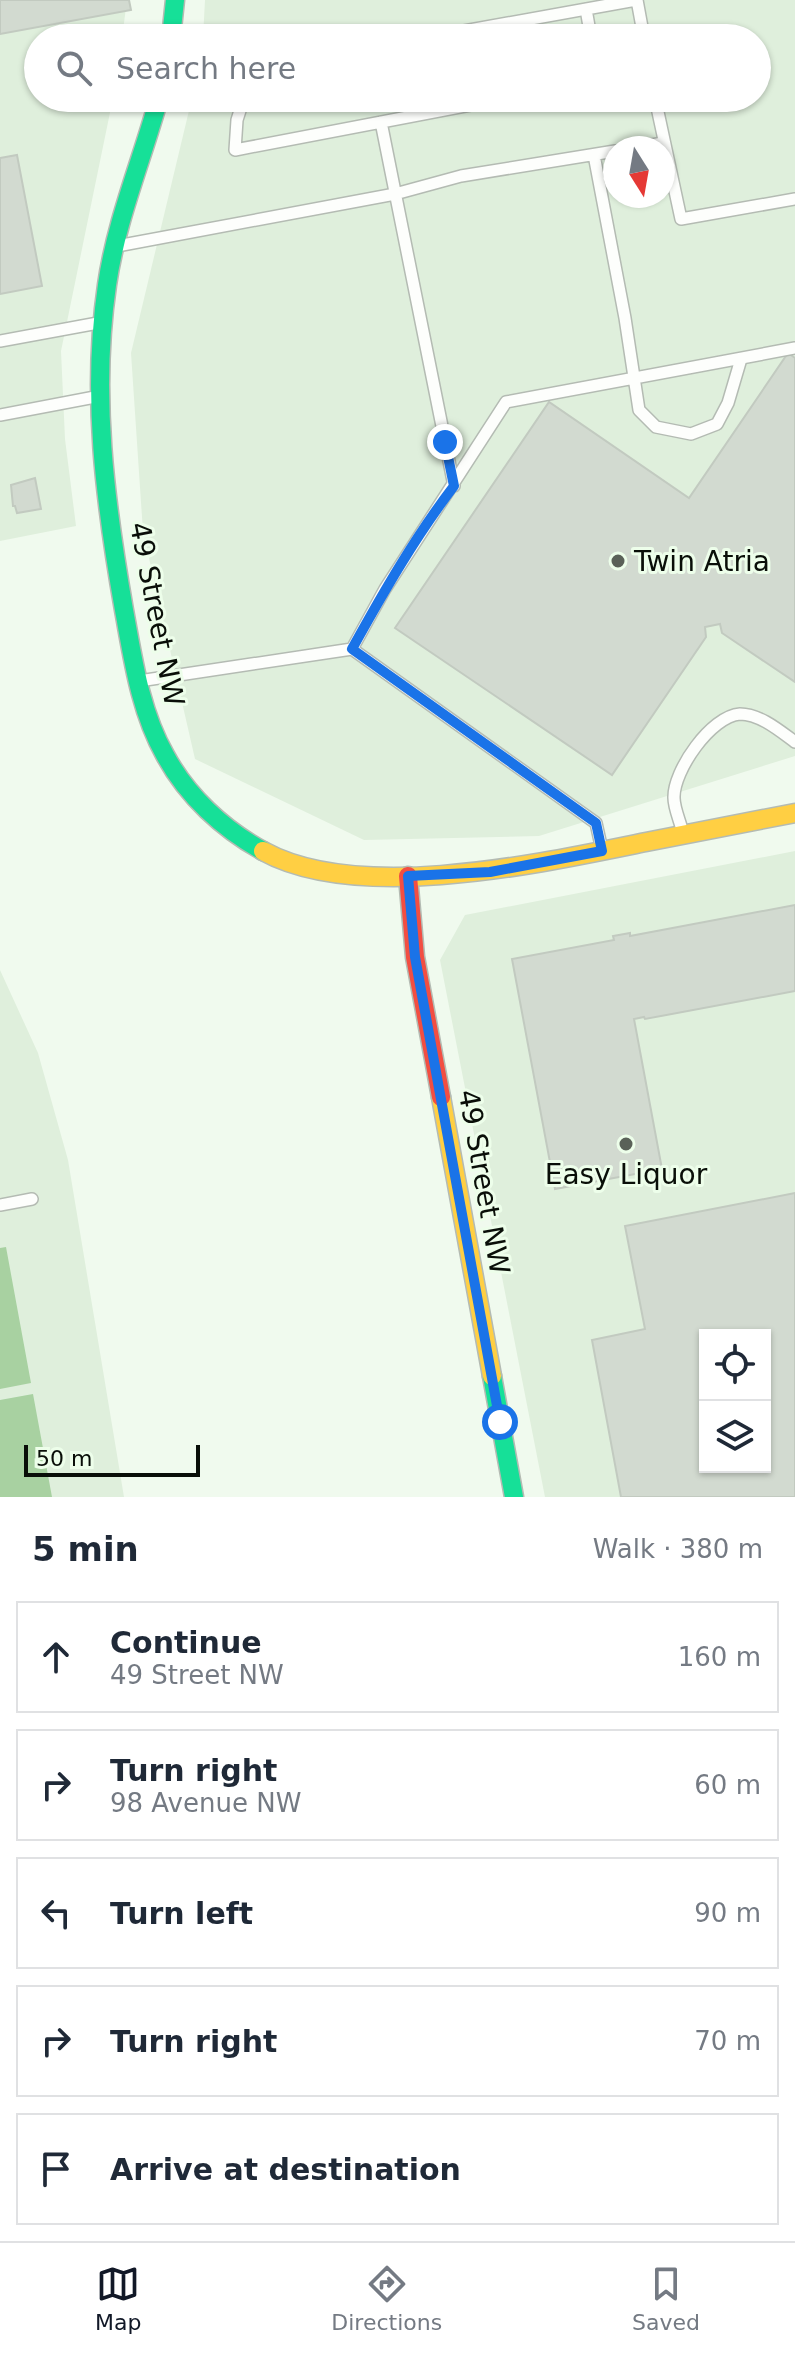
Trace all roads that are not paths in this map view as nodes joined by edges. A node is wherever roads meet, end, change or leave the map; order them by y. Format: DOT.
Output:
graph roads {
  1 [pos="175,0"];
  2 [pos="636,0"];
  3 [pos="586,9"];
  4 [pos="172,24"];
  5 [pos="503,24"];
  6 [pos="589,24"];
  7 [pos="641,24"];
  8 [pos="155,112"];
  9 [pos="240,112"];
  10 [pos="434,112"];
  11 [pos="657,112"];
  12 [pos="381,122"];
  13 [pos="662,136"];
  14 [pos="603,153"];
  15 [pos="594,155"];
  16 [pos="395,194"];
  17 [pos="675,194"];
  18 [pos="795,199"];
  19 [pos="115,246"];
  20 [pos="102,322"];
  21 [pos="0,341"];
  22 [pos="795,348"];
  23 [pos="741,359"];
  24 [pos="634,378"];
  25 [pos="100,396"];
  26 [pos="0,415"];
  27 [pos="454,486"];
  28 [pos="352,649"];
  29 [pos="138,681"];
  30 [pos="795,742"];
  31 [pos="795,813"];
  32 [pos="684,835"];
  33 [pos="602,851"];
  34 [pos="408,876"];
  35 [pos="32,1199"];
  36 [pos="0,1205"];
  37 [pos="514,1497"];
  1 -- 4 [label="street"];
  2 -- 3 [label="lane"];
  2 -- 7 [label="lane"];
  3 -- 5 [label="lane"];
  3 -- 6 [label="lane"];
  8 -- 19 [label="street, 49 Street NW"];
  9 -- 12 [label="lane"];
  10 -- 12 [label="lane"];
  11 -- 13 [label="lane"];
  12 -- 16 [label="lane"];
  14 -- 15 [label="lane"];
  15 -- 16 [label="lane"];
  15 -- 24 [label="lane"];
  16 -- 19 [label="lane"];
  16 -- 27 [label="lane"];
  17 -- 18 [label="lane"];
  19 -- 20 [label="street, 49 Street NW"];
  20 -- 21 [label="lane"];
  20 -- 25 [label="street, 49 Street NW"];
  22 -- 23 [label="lane"];
  23 -- 24 [label="lane"];
  23 -- 24 [label="lane"];
  24 -- 27 [label="lane"];
  25 -- 26 [label="lane"];
  25 -- 29 [label="street, 49 Street NW"];
  27 -- 28 [label="lane"];
  28 -- 29 [label="lane"];
  28 -- 33 [label="lane"];
  29 -- 34 [label="street, 49 Street NW"];
  30 -- 32 [label="lane"];
  31 -- 32 [label="street"];
  32 -- 33 [label="street"];
  33 -- 34 [label="street"];
  34 -- 37 [label="street, 49 Street NW"];
  35 -- 36 [label="lane"];
}
